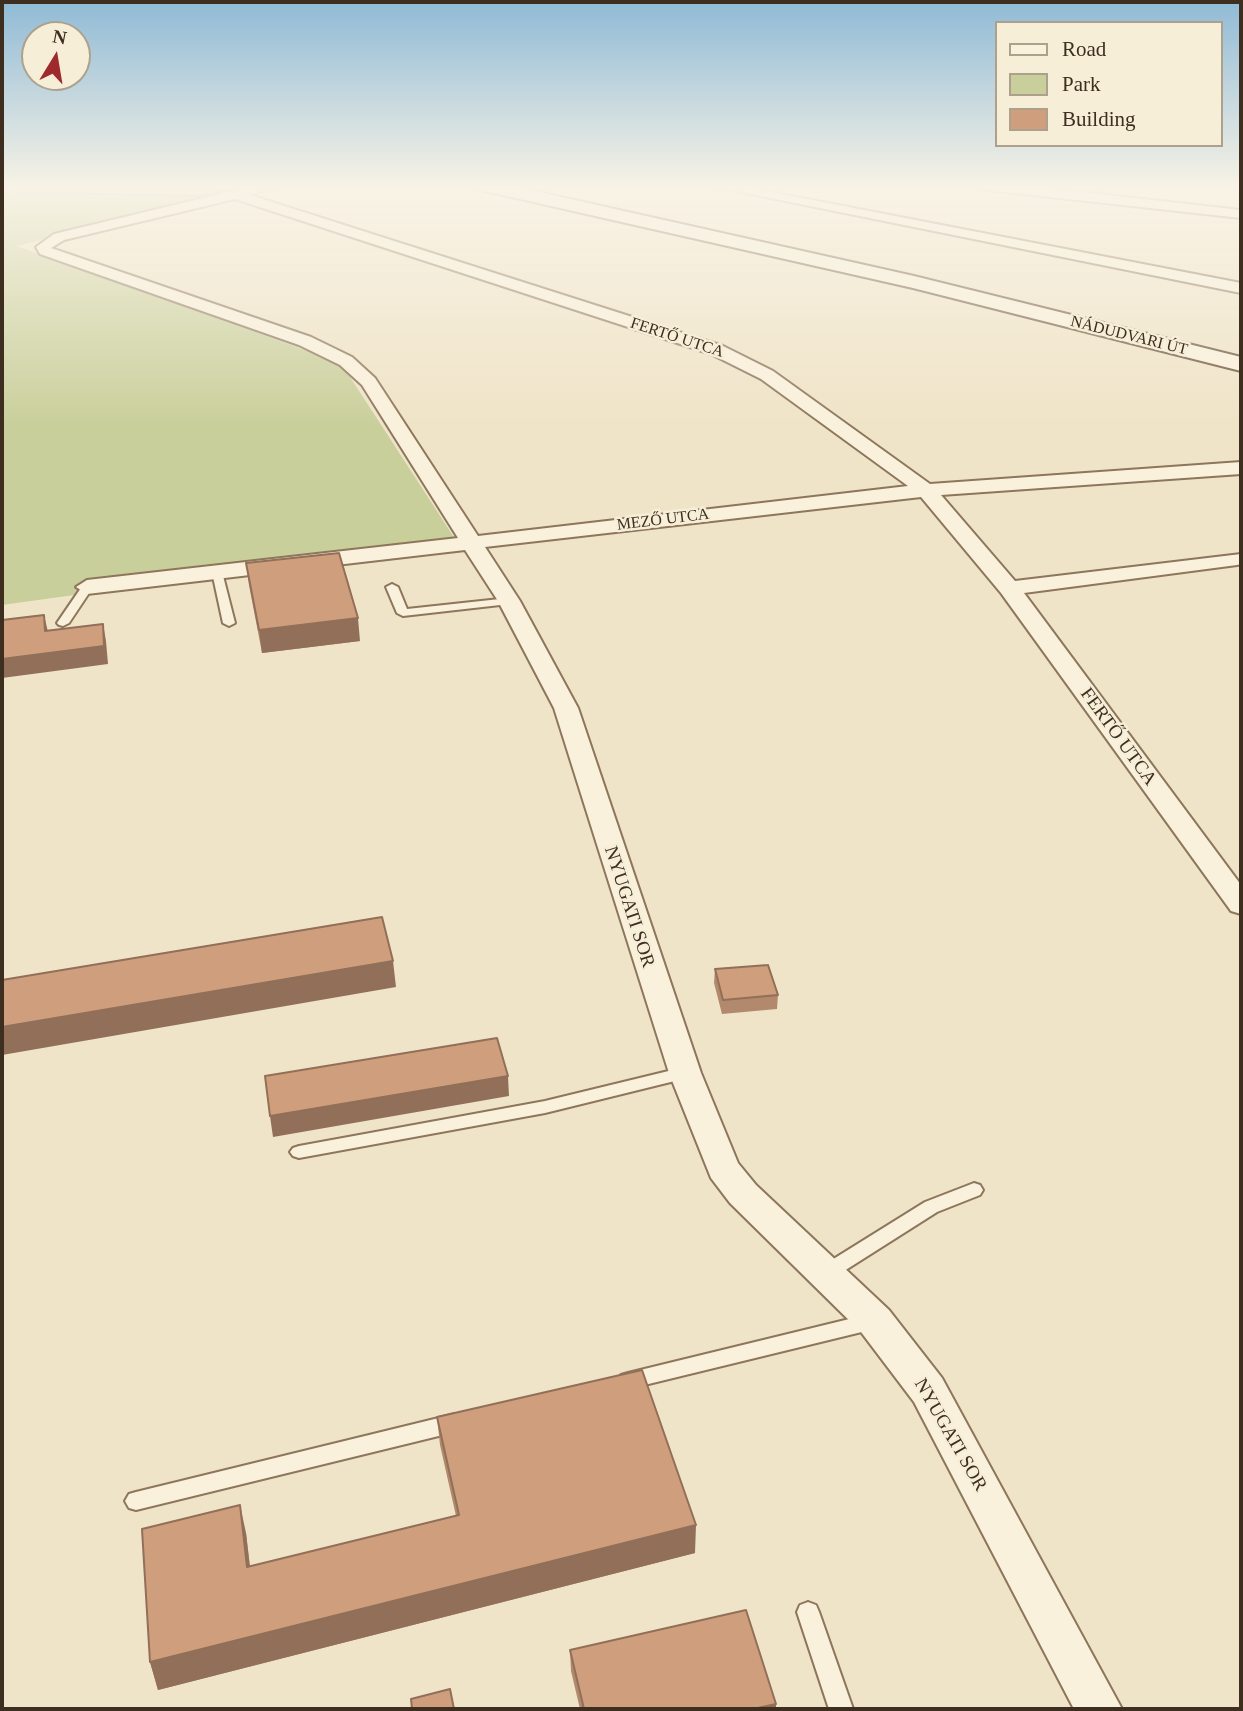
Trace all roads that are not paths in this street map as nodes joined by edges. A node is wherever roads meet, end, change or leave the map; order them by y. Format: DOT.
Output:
graph roads {
  1 [pos="88,266"];
  2 [pos="452,266"];
  3 [pos="842,266"];
  4 [pos="1126,266"];
  5 [pos="1241,288"];
  6 [pos="1241,364"];
  7 [pos="1241,468"];
  8 [pos="926,490"];
  9 [pos="470,542"];
  10 [pos="1237,559"];
  11 [pos="217,572"];
  12 [pos="87,587"];
  13 [pos="392,587"];
  14 [pos="1009,588"];
  15 [pos="509,601"];
  16 [pos="62,623"];
  17 [pos="229,623"];
  18 [pos="1237,892"];
  19 [pos="685,1073"];
  20 [pos="299,1152"];
  21 [pos="974,1191"];
  22 [pos="826,1273"];
  23 [pos="875,1321"];
  24 [pos="606,1387"];
  25 [pos="472,1419"];
  26 [pos="136,1501"];
  27 [pos="808,1612"];
  28 [pos="841,1709"];
  29 [pos="1099,1709"];
  1 -- 9 [label="street, NYUGATI SOR"];
  2 -- 8 [label="street, FERTŐ UTCA"];
  3 -- 6 [label="main road, NÁDUDVARI ÚT"];
  4 -- 5 [label="street"];
  7 -- 8 [label="street, MEZŐ UTCA"];
  8 -- 9 [label="street, MEZŐ UTCA"];
  8 -- 14 [label="street, FERTŐ UTCA"];
  9 -- 11 [label="street, MEZŐ UTCA"];
  9 -- 15 [label="street, NYUGATI SOR"];
  10 -- 14 [label="street"];
  11 -- 12 [label="street, MEZŐ UTCA"];
  11 -- 17 [label="lane"];
  12 -- 16 [label="lane"];
  13 -- 15 [label="lane"];
  14 -- 18 [label="street, FERTŐ UTCA"];
  15 -- 19 [label="street, NYUGATI SOR"];
  19 -- 20 [label="lane"];
  19 -- 22 [label="street, NYUGATI SOR"];
  21 -- 22 [label="lane"];
  22 -- 23 [label="street, NYUGATI SOR"];
  23 -- 24 [label="lane"];
  23 -- 29 [label="street, NYUGATI SOR"];
  25 -- 26 [label="lane"];
  27 -- 28 [label="lane"];
}
